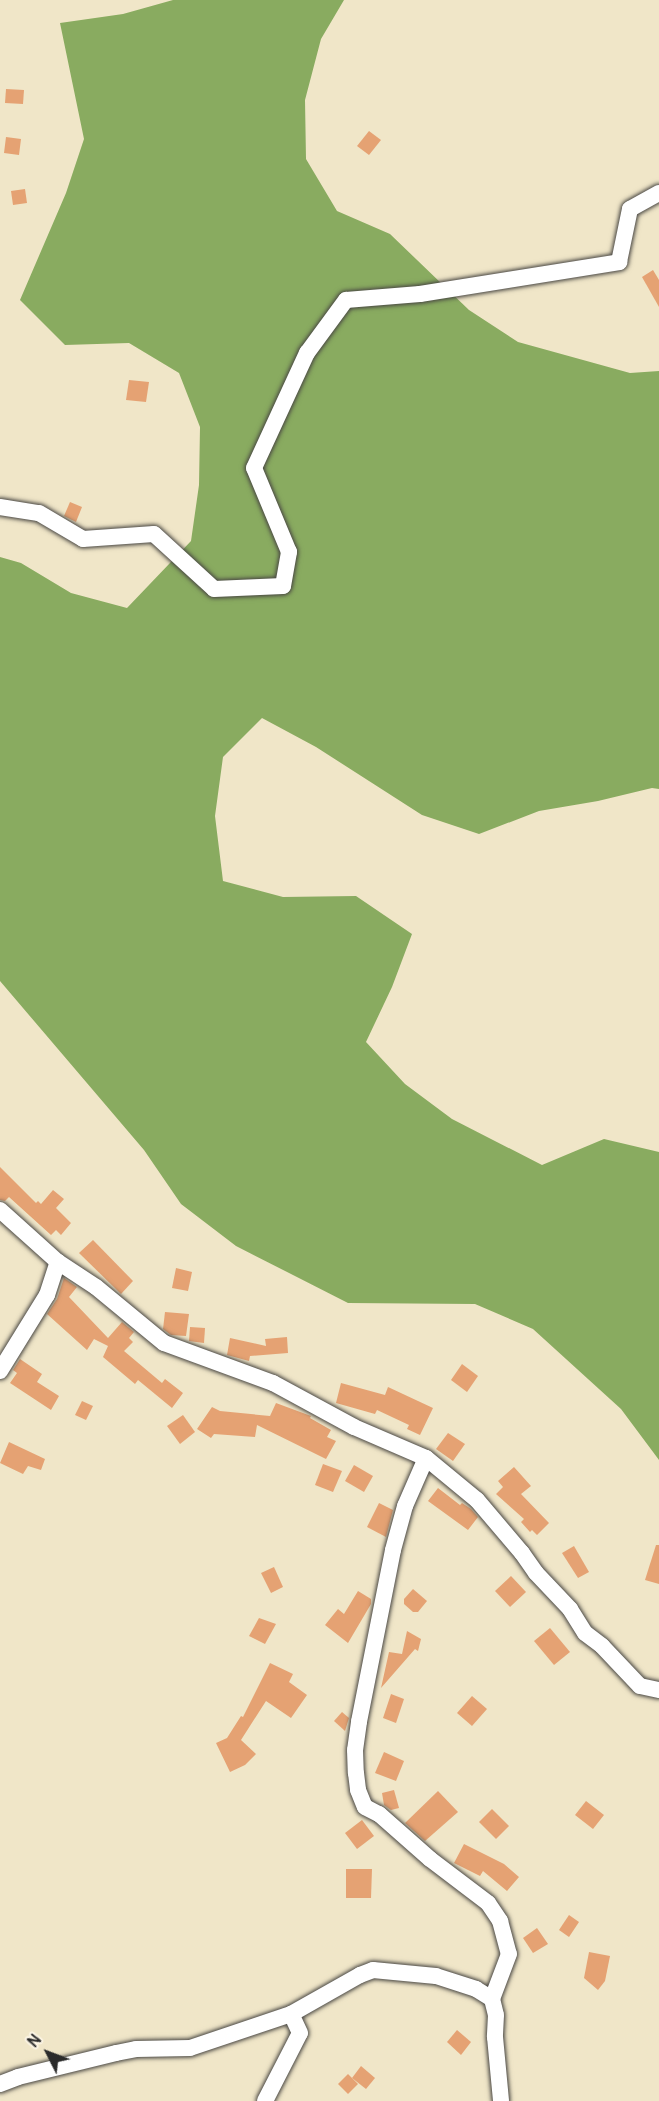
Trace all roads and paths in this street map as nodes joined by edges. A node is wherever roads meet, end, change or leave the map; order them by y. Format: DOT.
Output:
graph roads {
  1 [pos="659,193"];
  2 [pos="0,507"];
  3 [pos="0,1210"];
  4 [pos="58,1262"];
  5 [pos="0,1371"];
  6 [pos="426,1458"];
  7 [pos="659,1690"];
  8 [pos="492,2000"];
  9 [pos="291,2014"];
  10 [pos="0,2084"];
  11 [pos="265,2101"];
  12 [pos="501,2101"];
  1 -- 2 [label="street"];
  3 -- 4 [label="street"];
  4 -- 5 [label="street"];
  4 -- 6 [label="street"];
  6 -- 7 [label="street"];
  6 -- 8 [label="street"];
  8 -- 9 [label="street"];
  8 -- 12 [label="street"];
  9 -- 10 [label="street"];
  9 -- 11 [label="street"];
}
